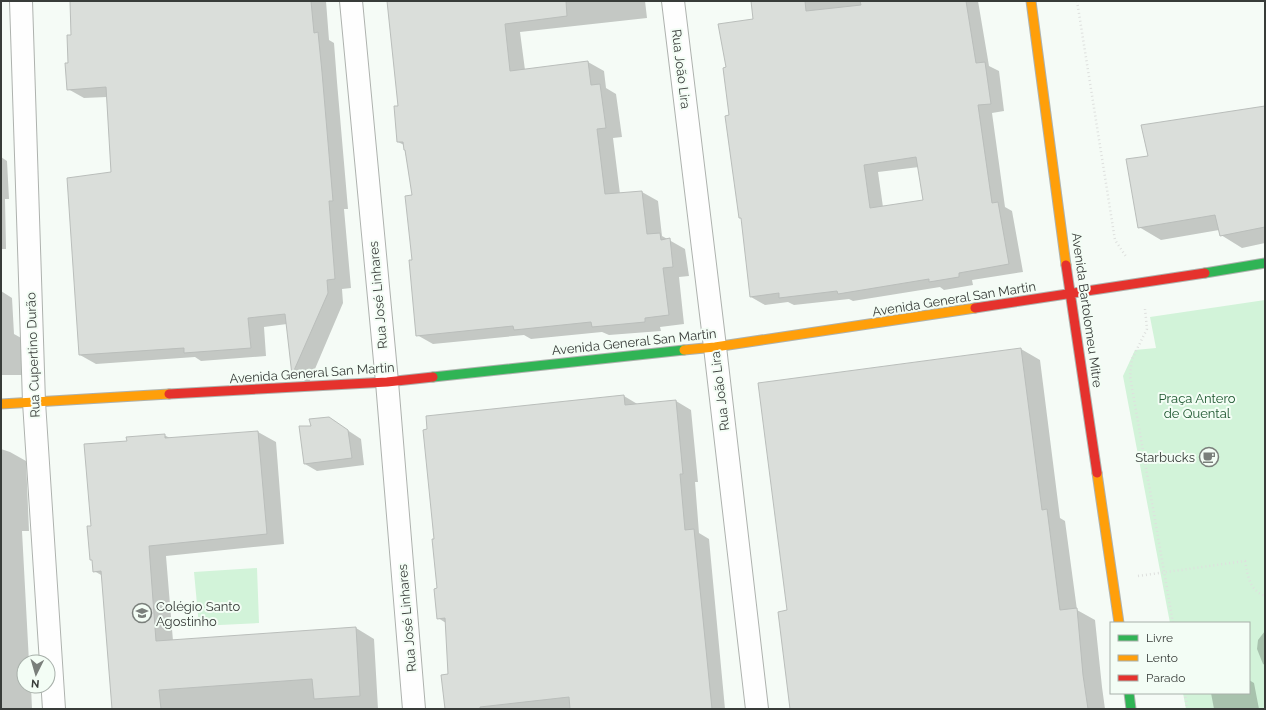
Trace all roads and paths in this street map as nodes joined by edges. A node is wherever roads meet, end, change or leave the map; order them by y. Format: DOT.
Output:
graph roads {
  1 [pos="21,1"];
  2 [pos="351,1"];
  3 [pos="673,1"];
  4 [pos="1031,1"];
  5 [pos="1265,263"];
  6 [pos="1070,294"];
  7 [pos="715,347"];
  8 [pos="387,382"];
  9 [pos="34,402"];
  10 [pos="1,404"];
  11 [pos="1114,580"];
  12 [pos="1265,596"];
  13 [pos="1119,622"];
  14 [pos="1129,694"];
  15 [pos="1185,694"];
  16 [pos="54,709"];
  17 [pos="414,709"];
  18 [pos="758,709"];
  19 [pos="1131,709"];
  20 [pos="1187,709"];
  1 -- 9 [label="street, Rua Cupertino Durão"];
  2 -- 8 [label="street, Rua José Linhares"];
  3 -- 7 [label="street, Rua João Lira"];
  4 -- 6 [label="main road, Avenida Bartolomeu Mitre"];
  5 -- 6 [label="main road, Avenida General San Martin"];
  6 -- 7 [label="main road, Avenida General San Martin"];
  6 -- 11 [label="main road, Avenida Bartolomeu Mitre"];
  7 -- 8 [label="main road, Avenida General San Martin"];
  7 -- 18 [label="street, Rua João Lira"];
  8 -- 9 [label="main road, Avenida General San Martin"];
  8 -- 17 [label="street, Rua José Linhares"];
  9 -- 10 [label="main road, Avenida General San Martin"];
  9 -- 16 [label="street, Rua Cupertino Durão"];
  11 -- 12 [label="path"];
  11 -- 13 [label="main road, Avenida Bartolomeu Mitre"];
  14 -- 19 [label="main road"];
  15 -- 20 [label="path"];
}
